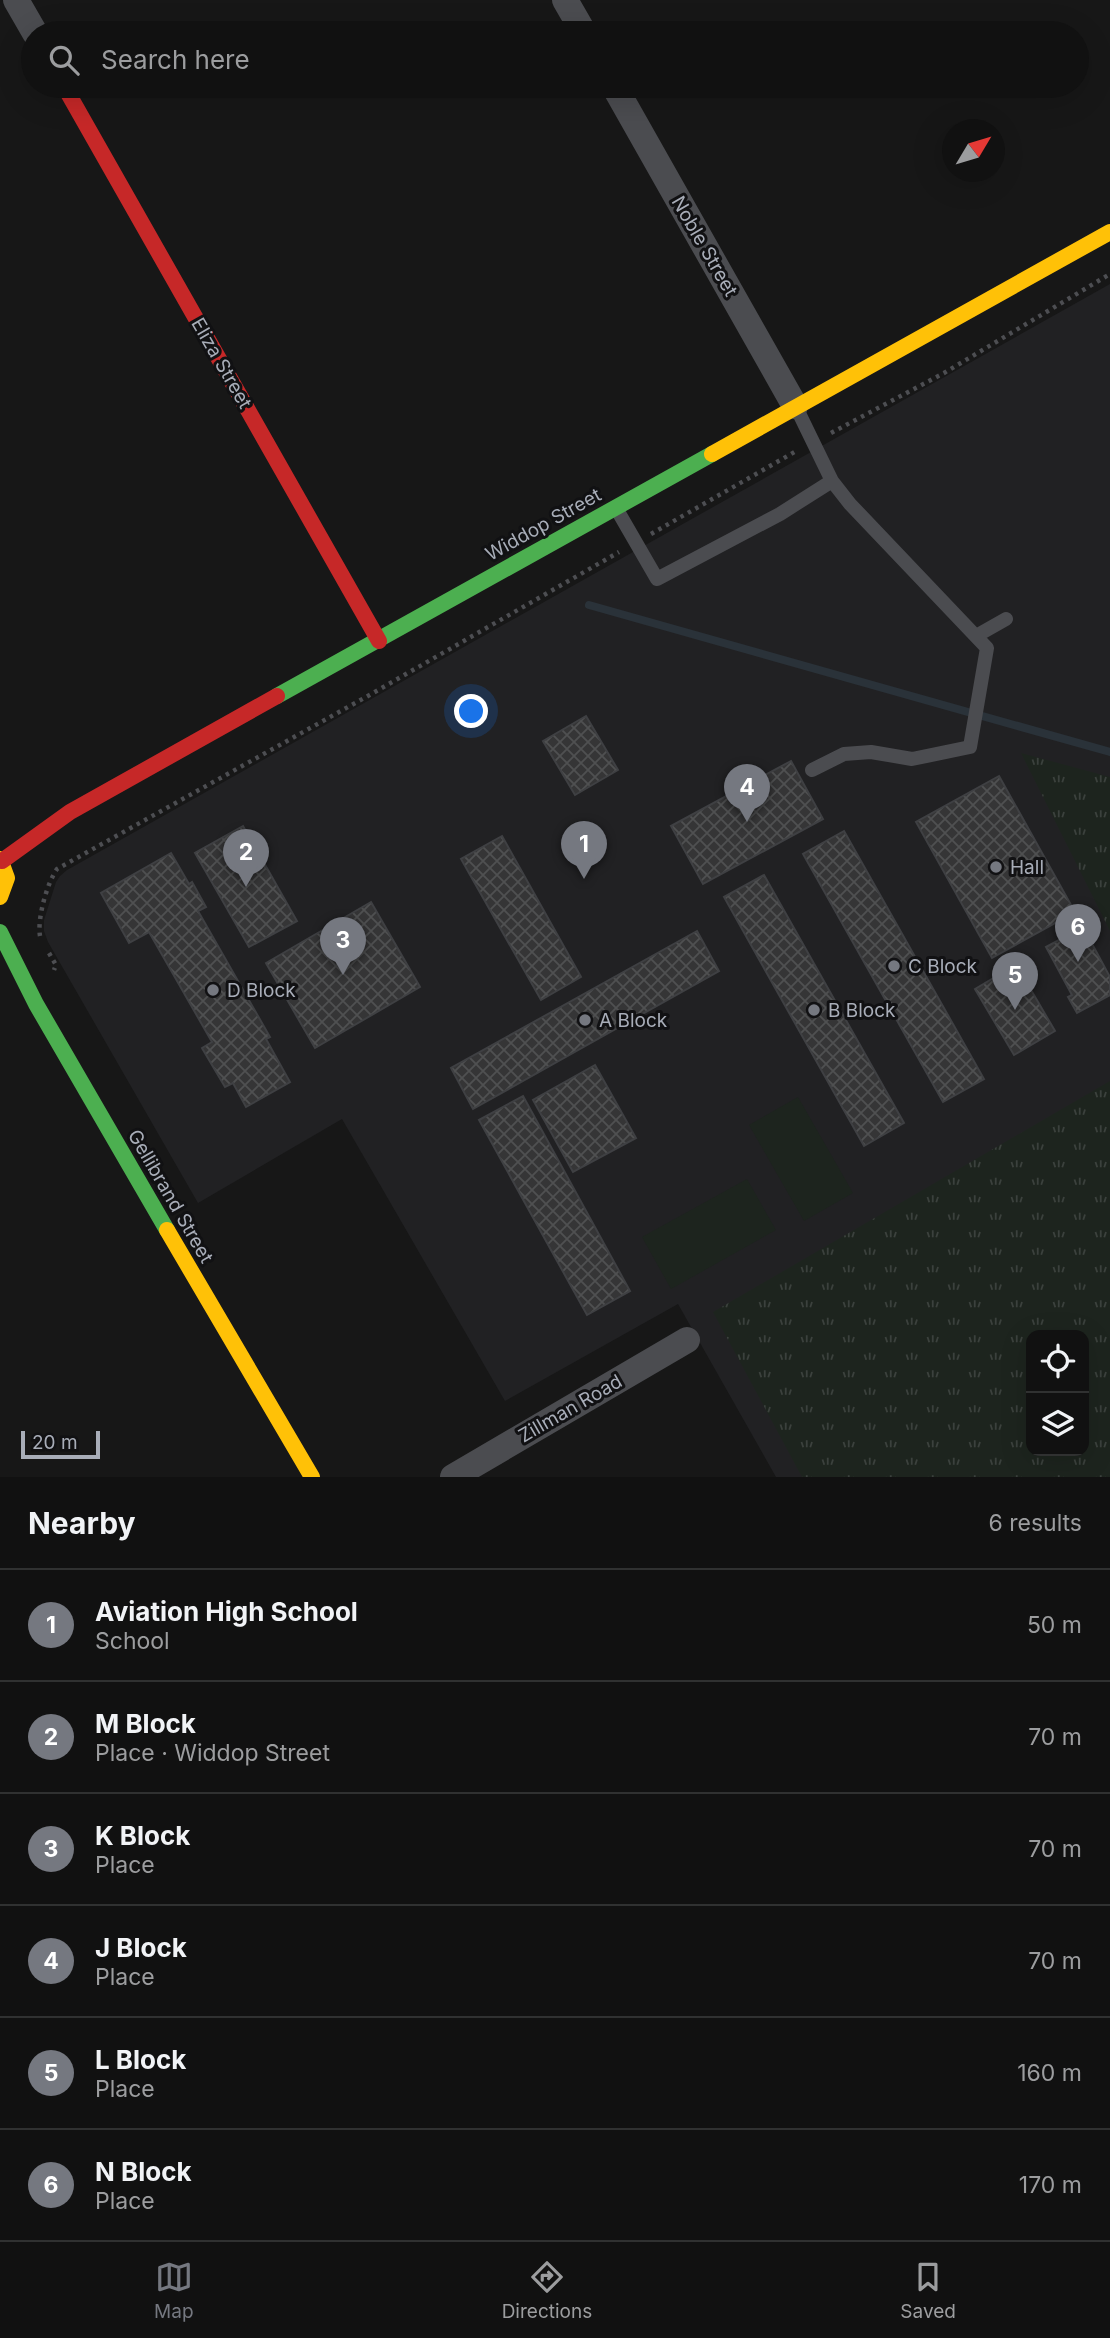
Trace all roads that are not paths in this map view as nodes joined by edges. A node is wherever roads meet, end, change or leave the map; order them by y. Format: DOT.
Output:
graph roads {
  1 [pos="16,0"];
  2 [pos="565,0"];
  3 [pos="28,21"];
  4 [pos="577,21"];
  5 [pos="71,98"];
  6 [pos="621,98"];
  7 [pos="1110,232"];
  8 [pos="796,406"];
  9 [pos="832,481"];
  10 [pos="616,508"];
  11 [pos="1006,619"];
  12 [pos="976,636"];
  13 [pos="379,641"];
  14 [pos="812,770"];
  15 [pos="1,860"];
  16 [pos="0,897"];
  17 [pos="0,932"];
  18 [pos="687,1340"];
  19 [pos="312,1477"];
  20 [pos="453,1477"];
  1 -- 3 [label="street"];
  2 -- 4 [label="street"];
  5 -- 13 [label="street, Eliza Street"];
  6 -- 8 [label="street, Noble Street"];
  7 -- 8 [label="street, Widdop Street"];
  8 -- 9 [label="lane"];
  8 -- 10 [label="street, Widdop Street"];
  9 -- 10 [label="lane"];
  9 -- 12 [label="lane"];
  10 -- 13 [label="street, Widdop Street"];
  11 -- 12 [label="lane"];
  12 -- 14 [label="lane"];
  13 -- 15 [label="street, Widdop Street"];
  15 -- 16 [label="street"];
  17 -- 19 [label="street, Gellibrand Street"];
  18 -- 20 [label="street, Zillman Road"];
}
